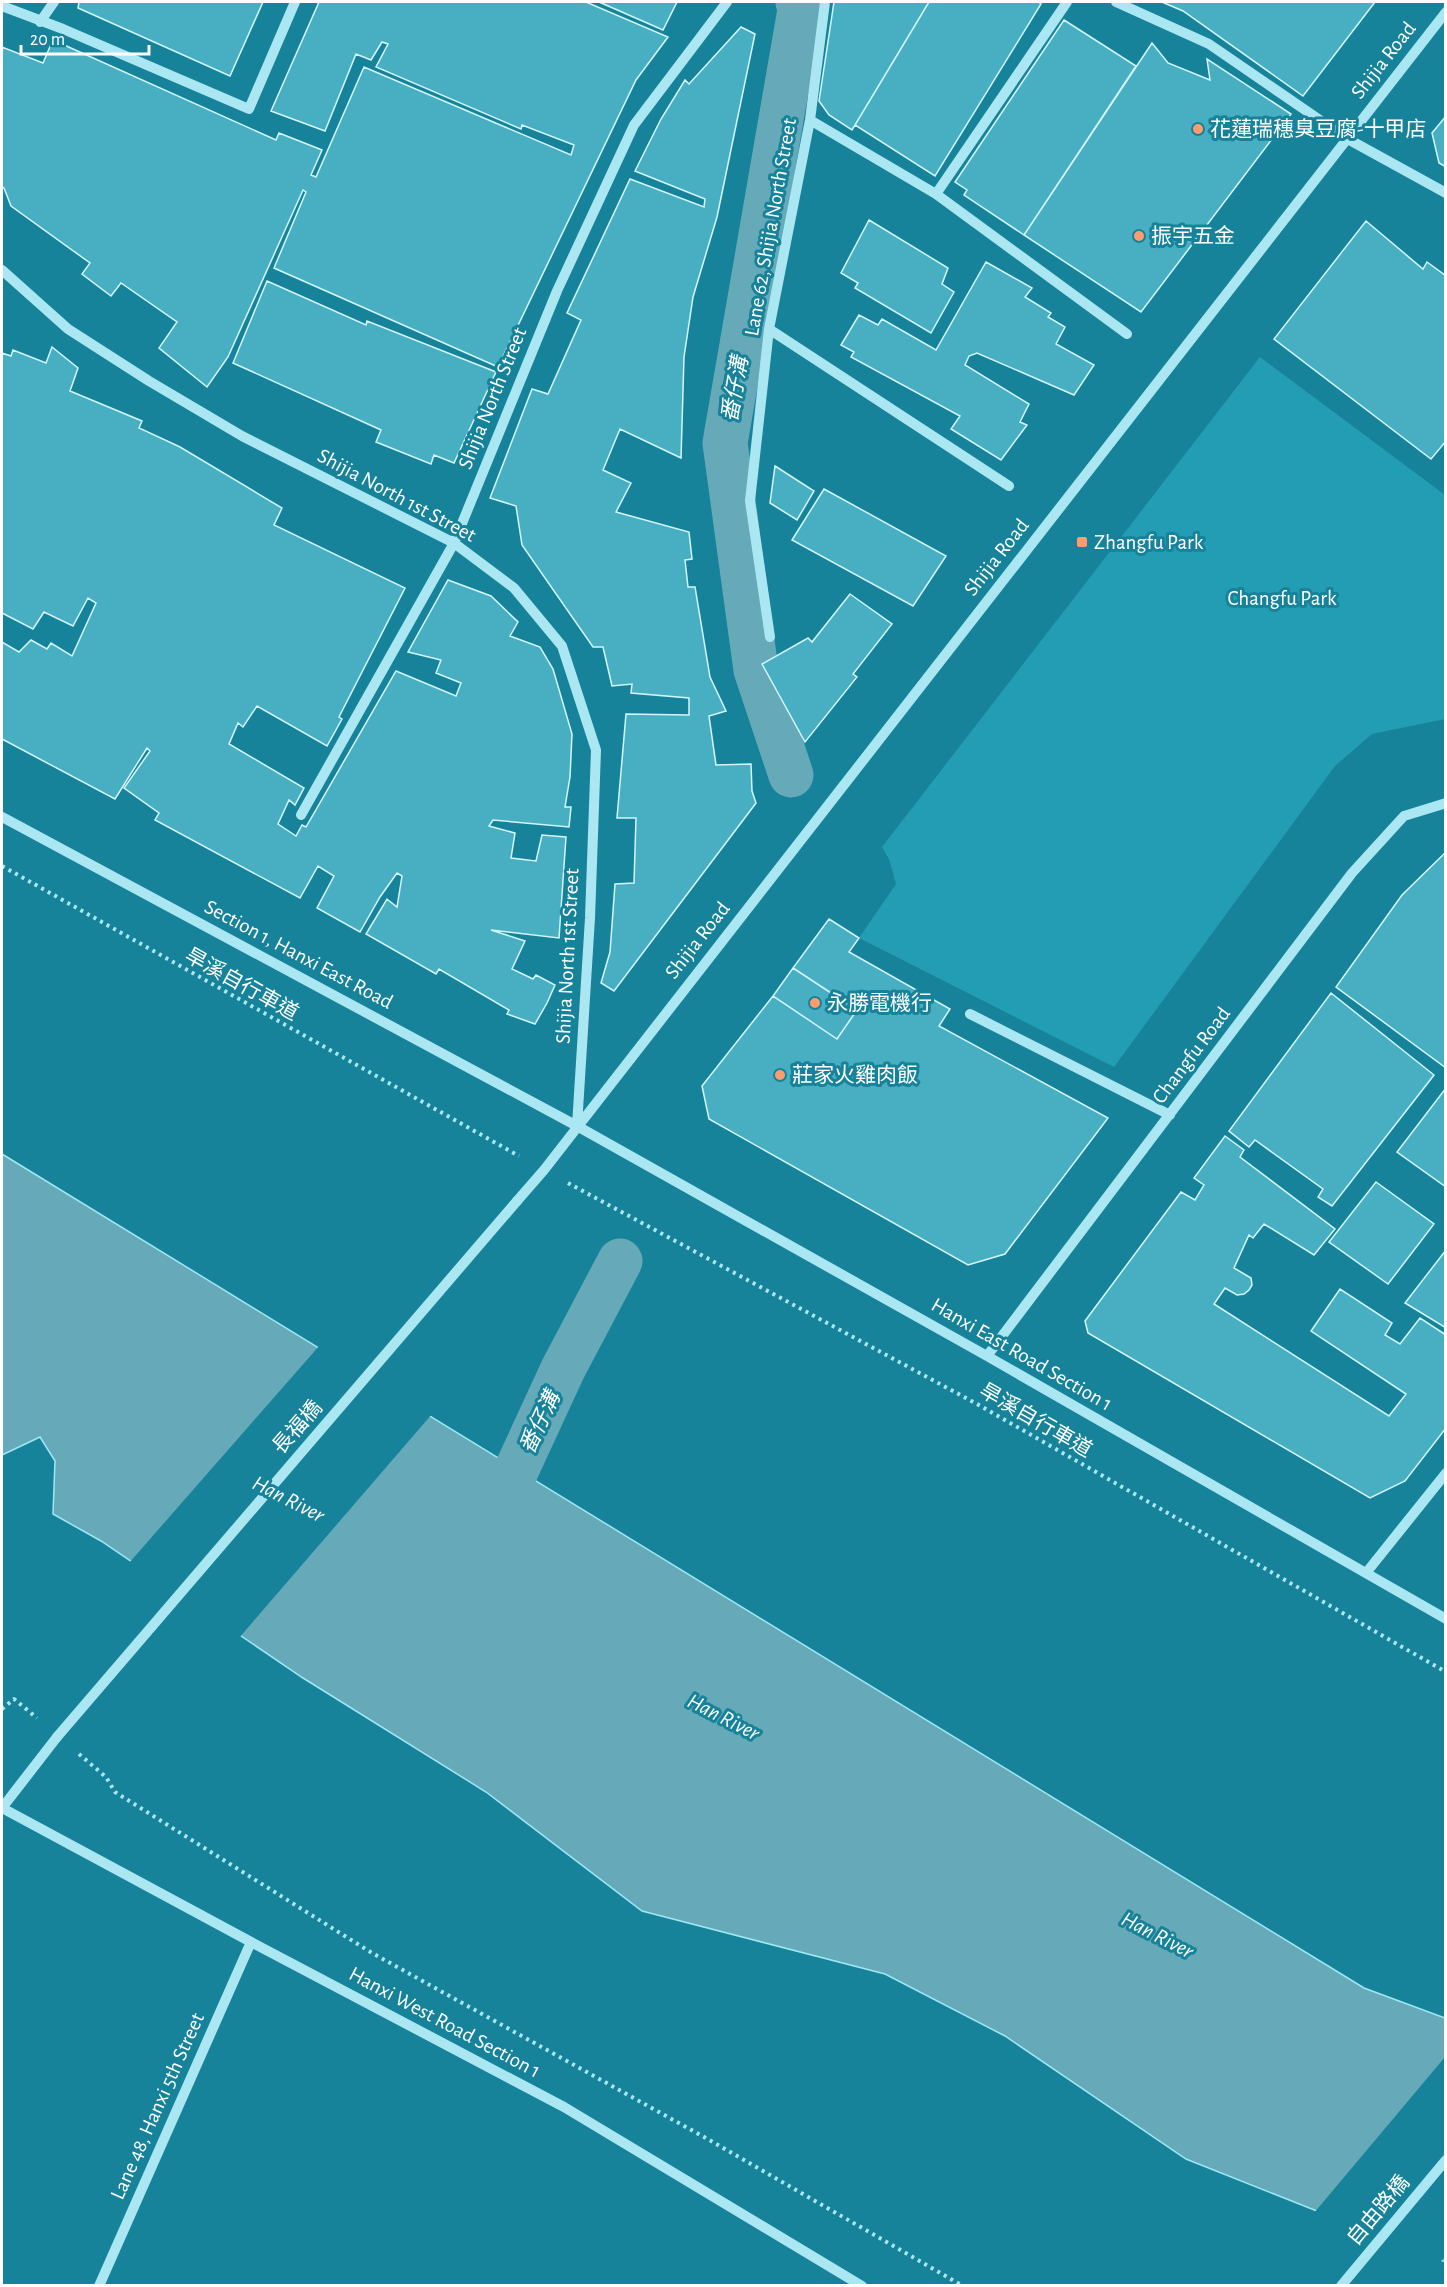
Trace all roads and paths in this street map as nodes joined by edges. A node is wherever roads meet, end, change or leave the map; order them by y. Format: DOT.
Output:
graph roads {
  1 [pos="54,2"];
  2 [pos="295,2"];
  3 [pos="727,2"];
  4 [pos="825,2"];
  5 [pos="1067,2"];
  6 [pos="1116,2"];
  7 [pos="2,6"];
  8 [pos="1446,12"];
  9 [pos="40,22"];
  10 [pos="810,120"];
  11 [pos="1346,138"];
  12 [pos="1446,193"];
  13 [pos="936,195"];
  14 [pos="2,270"];
  15 [pos="769,329"];
  16 [pos="1127,334"];
  17 [pos="1009,486"];
  18 [pos="454,543"];
  19 [pos="770,637"];
  20 [pos="1446,803"];
  21 [pos="301,815"];
  22 [pos="2,817"];
  23 [pos="2,866"];
  24 [pos="970,1014"];
  25 [pos="1170,1115"];
  26 [pos="578,1126"];
  27 [pos="469,1127"];
  28 [pos="606,1204"];
  29 [pos="987,1356"];
  30 [pos="1446,1473"];
  31 [pos="1366,1573"];
  32 [pos="1446,1618"];
  33 [pos="1446,1672"];
  34 [pos="14,1699"];
  35 [pos="2,1709"];
  36 [pos="106,1777"];
  37 [pos="2,1808"];
  38 [pos="251,1942"];
  39 [pos="1446,2160"];
  40 [pos="99,2286"];
  41 [pos="862,2286"];
  42 [pos="963,2286"];
  43 [pos="1341,2286"];
  1 -- 9 [label="street"];
  2 -- 9 [label="street"];
  3 -- 18 [label="street, Shijia North Street"];
  4 -- 10 [label="street, Lane 62, Shijia North Street"];
  5 -- 13 [label="street"];
  6 -- 11 [label="street"];
  7 -- 9 [label="street"];
  8 -- 11 [label="street, Shijia Road"];
  10 -- 13 [label="street"];
  10 -- 15 [label="street, Lane 62, Shijia North Street"];
  11 -- 12 [label="street"];
  11 -- 26 [label="street, Shijia Road"];
  13 -- 16 [label="street"];
  14 -- 18 [label="street, Shijia North 1st Street"];
  15 -- 17 [label="street"];
  15 -- 19 [label="street, Lane 62, Shijia North Street"];
  18 -- 21 [label="street, Shijia North Street"];
  18 -- 26 [label="street, Shijia North 1st Street"];
  20 -- 25 [label="street, Changfu Road"];
  22 -- 26 [label="street, Section 1, Hanxi East Road"];
  23 -- 27 [label="path, 旱溪自行車道"];
  24 -- 25 [label="street"];
  25 -- 29 [label="street, Changfu Road"];
  26 -- 29 [label="street, Hanxi East Road Section 1"];
  26 -- 37 [label="street, 長福橋, bridge"];
  28 -- 33 [label="path, 旱溪自行車道"];
  29 -- 31 [label="street, Hanxi East Road Section 1"];
  30 -- 31 [label="street"];
  31 -- 32 [label="street, Hanxi East Road Section 1"];
  34 -- 35 [label="path"];
  36 -- 42 [label="path"];
  37 -- 38 [label="street, Hanxi West Road Section 1"];
  38 -- 40 [label="street, Lane 48, Hanxi 5th Street"];
  38 -- 41 [label="street, Hanxi West Road Section 1"];
  39 -- 43 [label="street, 自由路橋"];
}
